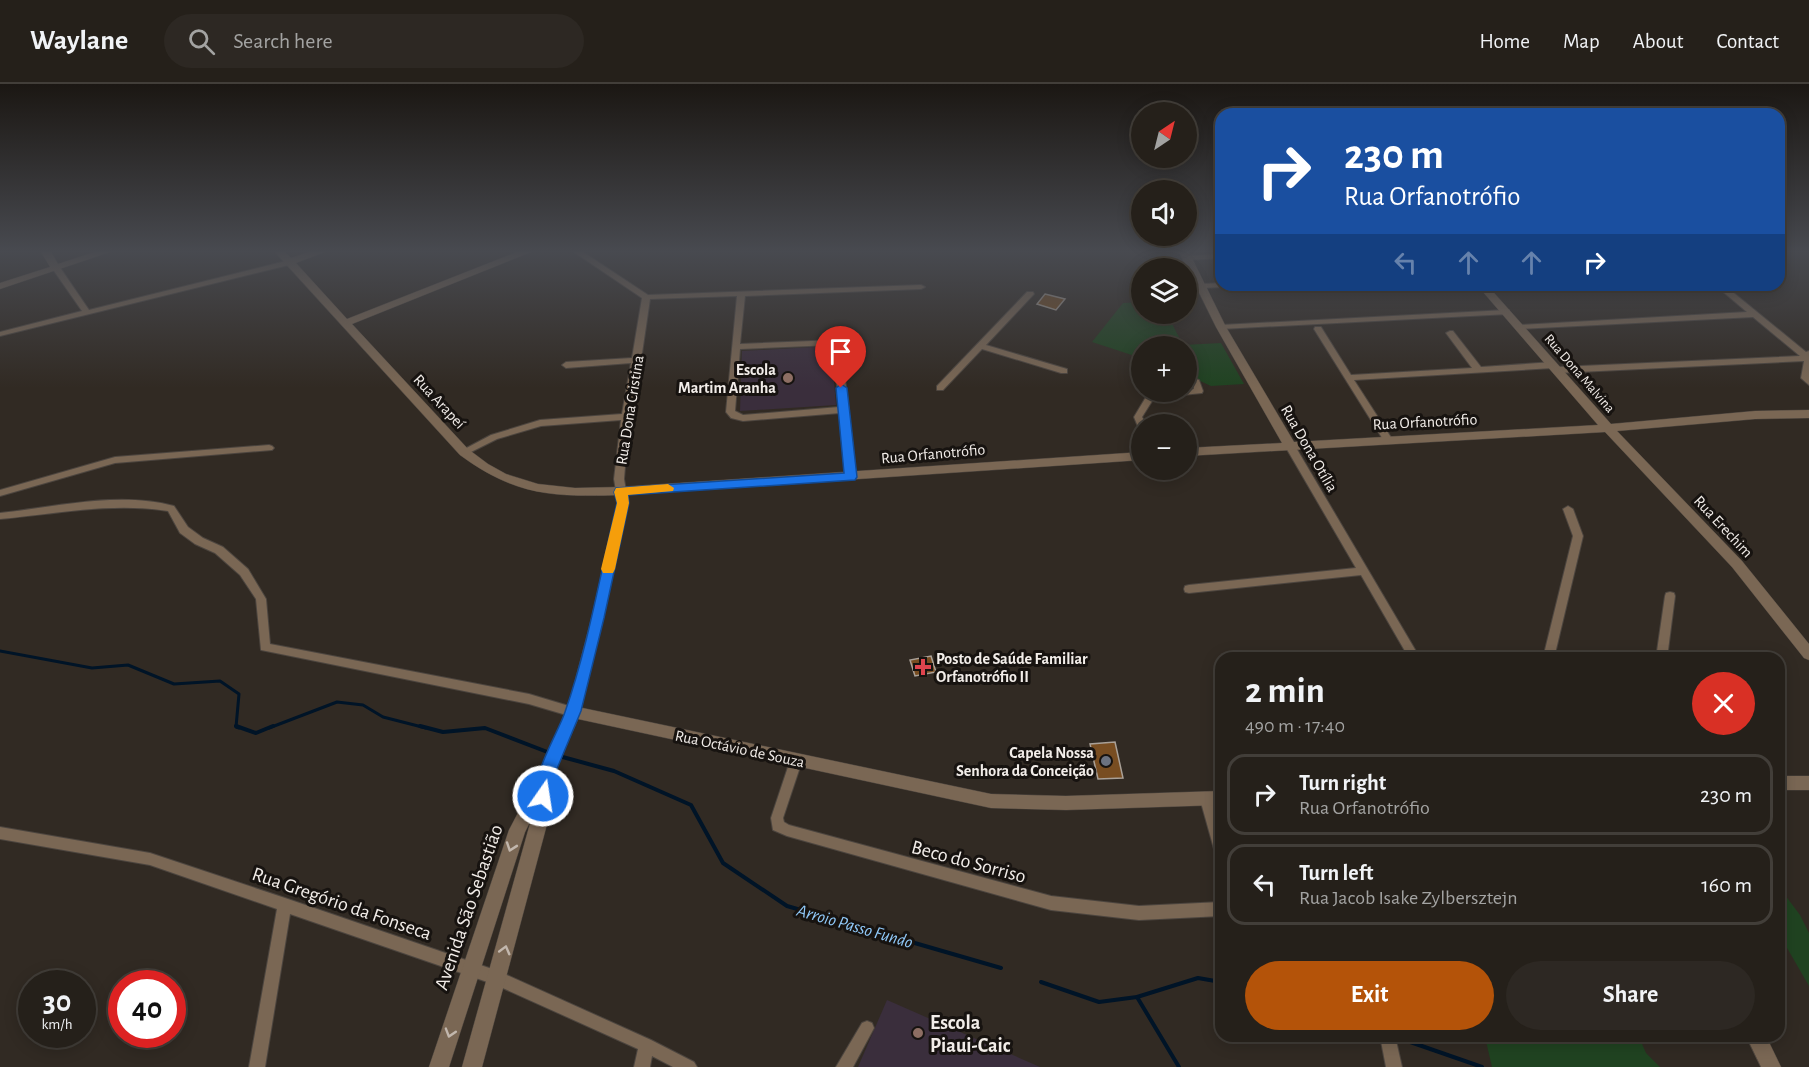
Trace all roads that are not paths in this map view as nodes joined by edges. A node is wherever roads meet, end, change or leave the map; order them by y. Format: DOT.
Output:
graph roads {
  1 [pos="75,296"];
  2 [pos="156,296"];
  3 [pos="322,296"];
  4 [pos="415,296"];
  5 [pos="682,296"];
  6 [pos="741,296"];
  7 [pos="1028,296"];
  8 [pos="1207,296"];
  9 [pos="1492,296"];
  10 [pos="1732,296"];
  11 [pos="646,297"];
  12 [pos="1506,312"];
  13 [pos="87,313"];
  14 [pos="1755,314"];
  15 [pos="346,323"];
  16 [pos="1221,327"];
  17 [pos="1519,327"];
  18 [pos="1318,329"];
  19 [pos="1450,333"];
  20 [pos="0,334"];
  21 [pos="736,346"];
  22 [pos="982,346"];
  23 [pos="1808,356"];
  24 [pos="637,360"];
  25 [pos="566,365"];
  26 [pos="1555,368"];
  27 [pos="1478,369"];
  28 [pos="1064,371"];
  29 [pos="1348,378"];
  30 [pos="1809,382"];
  31 [pos="940,387"];
  32 [pos="843,411"];
  33 [pos="1809,414"];
  34 [pos="626,417"];
  35 [pos="1608,427"];
  36 [pos="1387,439"];
  37 [pos="1290,446"];
  38 [pos="269,448"];
  39 [pos="1197,451"];
  40 [pos="464,452"];
  41 [pos="1131,457"];
  42 [pos="851,477"];
  43 [pos="620,492"];
  44 [pos="0,493"];
  45 [pos="1568,509"];
  46 [pos="0,516"];
  47 [pos="1363,571"];
  48 [pos="1189,589"];
  49 [pos="1670,596"];
  50 [pos="1411,652"];
  51 [pos="1549,652"];
  52 [pos="1662,652"];
  53 [pos="1809,654"];
  54 [pos="573,711"];
  55 [pos="796,761"];
  56 [pos="549,769"];
  57 [pos="1785,783"];
  58 [pos="1809,783"];
  59 [pos="1214,798"];
  60 [pos="0,833"];
  61 [pos="285,905"];
  62 [pos="1215,909"];
  63 [pos="469,970"];
  64 [pos="498,978"];
  65 [pos="867,1028"];
  66 [pos="1388,1042"];
  67 [pos="1758,1042"];
  68 [pos="646,1045"];
  69 [pos="257,1067"];
  70 [pos="439,1067"];
  71 [pos="472,1067"];
  72 [pos="642,1067"];
  73 [pos="689,1067"];
  74 [pos="844,1067"];
  75 [pos="1394,1067"];
  76 [pos="1771,1067"];
  1 -- 13 [label="street"];
  2 -- 13 [label="street"];
  3 -- 15 [label="street, Rua Arapeí"];
  4 -- 15 [label="street"];
  5 -- 11 [label="street"];
  6 -- 21 [label="street"];
  7 -- 22 [label="street"];
  8 -- 16 [label="street, Rua Dona Otília"];
  9 -- 12 [label="street, Rua Dona Malvina"];
  10 -- 14 [label="street"];
  11 -- 24 [label="street, Rua Dona Cristina"];
  12 -- 16 [label="street"];
  12 -- 17 [label="street, Rua Dona Malvina"];
  13 -- 20 [label="street"];
  14 -- 17 [label="street"];
  14 -- 23 [label="street"];
  15 -- 40 [label="street, Rua Arapeí"];
  16 -- 37 [label="street, Rua Dona Otília"];
  17 -- 26 [label="street, Rua Dona Malvina"];
  18 -- 29 [label="street"];
  19 -- 27 [label="street"];
  21 -- 32 [label="street"];
  21 -- 32 [label="street"];
  22 -- 28 [label="street"];
  22 -- 31 [label="street"];
  23 -- 26 [label="street"];
  23 -- 30 [label="street"];
  24 -- 25 [label="street"];
  24 -- 34 [label="street, Rua Dona Cristina"];
  26 -- 27 [label="street"];
  26 -- 35 [label="street, Rua Dona Malvina"];
  27 -- 29 [label="street"];
  29 -- 36 [label="street"];
  32 -- 42 [label="street"];
  33 -- 35 [label="street, Rua Orfanotrófio"];
  34 -- 40 [label="street"];
  34 -- 43 [label="street, Rua Dona Cristina"];
  35 -- 36 [label="street, Rua Orfanotrófio"];
  35 -- 53 [label="street, Rua Erechim"];
  36 -- 37 [label="street, Rua Orfanotrófio"];
  37 -- 39 [label="street, Rua Orfanotrófio"];
  37 -- 47 [label="street, Rua Dona Otília"];
  38 -- 44 [label="street"];
  40 -- 43 [label="street, Rua Arapeí"];
  41 -- 42 [label="street, Rua Orfanotrófio"];
  42 -- 43 [label="street, Rua Orfanotrófio"];
  43 -- 54 [label="street, Rua Dona Cristina"];
  45 -- 51 [label="street"];
  46 -- 54 [label="street, Rua Octávio de Souza"];
  47 -- 48 [label="street"];
  47 -- 50 [label="street, Rua Dona Otília"];
  49 -- 52 [label="street"];
  54 -- 55 [label="street, Rua Octávio de Souza"];
  54 -- 56 [label="street, Rua Dona Cristina"];
  55 -- 59 [label="street, Rua Octávio de Souza"];
  55 -- 62 [label="street, Beco do Sorriso"];
  56 -- 63 [label="street, Avenida São Sebastião, one-way"];
  64 -- 56 [label="street, one-way"];
  57 -- 58 [label="street"];
  60 -- 61 [label="street, Rua Gregório da Fonseca"];
  61 -- 63 [label="street, Rua Gregório da Fonseca"];
  61 -- 69 [label="street"];
  63 -- 64 [label="street, Rua Gregório da Fonseca"];
  63 -- 70 [label="street, Avenida São Sebastião, one-way"];
  64 -- 68 [label="street, Rua Gregório da Fonseca"];
  64 -- 71 [label="street"];
  65 -- 74 [label="street"];
  66 -- 75 [label="street"];
  67 -- 76 [label="street"];
  68 -- 72 [label="street"];
  68 -- 73 [label="street, Rua Gregório da Fonseca"];
}
